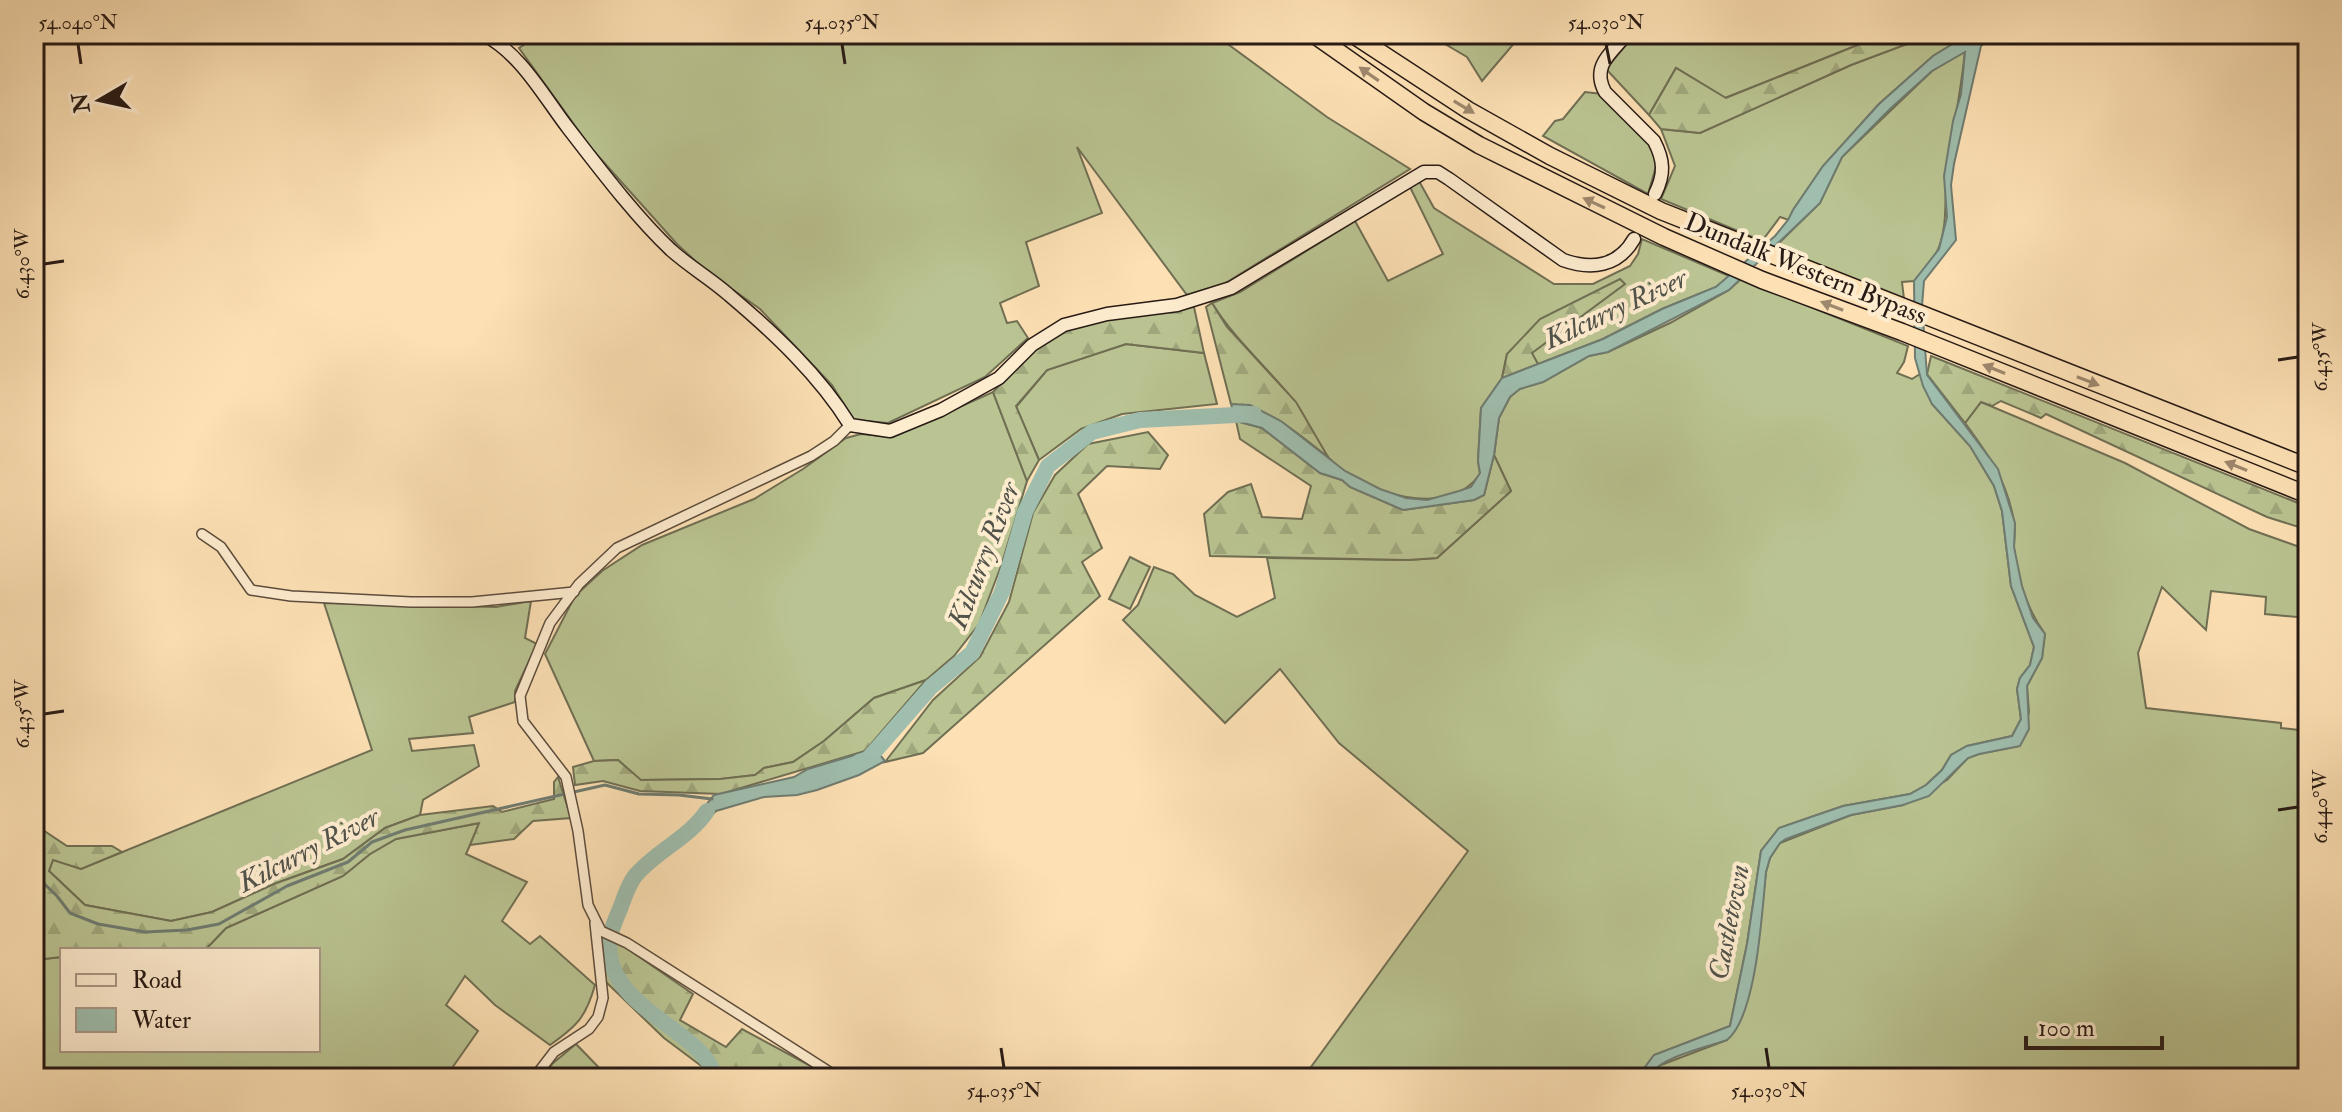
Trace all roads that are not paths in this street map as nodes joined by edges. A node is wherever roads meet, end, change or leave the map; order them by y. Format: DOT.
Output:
graph roads {
  1 [pos="483,34"];
  2 [pos="1313,34"];
  3 [pos="1352,34"];
  4 [pos="1627,34"];
  5 [pos="1655,194"];
  6 [pos="1634,239"];
  7 [pos="850,425"];
  8 [pos="2308,467"];
  9 [pos="2308,495"];
  10 [pos="202,534"];
  11 [pos="574,592"];
  12 [pos="598,927"];
  13 [pos="534,1078"];
  14 [pos="839,1078"];
  1 -- 7 [label="street"];
  9 -- 2 [label="highway, Dundalk Western Bypass, one-way"];
  3 -- 8 [label="highway, Dundalk Western Bypass, one-way"];
  4 -- 5 [label="street"];
  6 -- 7 [label="street"];
  7 -- 11 [label="street"];
  10 -- 11 [label="street"];
  11 -- 12 [label="street"];
  12 -- 13 [label="street"];
  12 -- 14 [label="street"];
}
